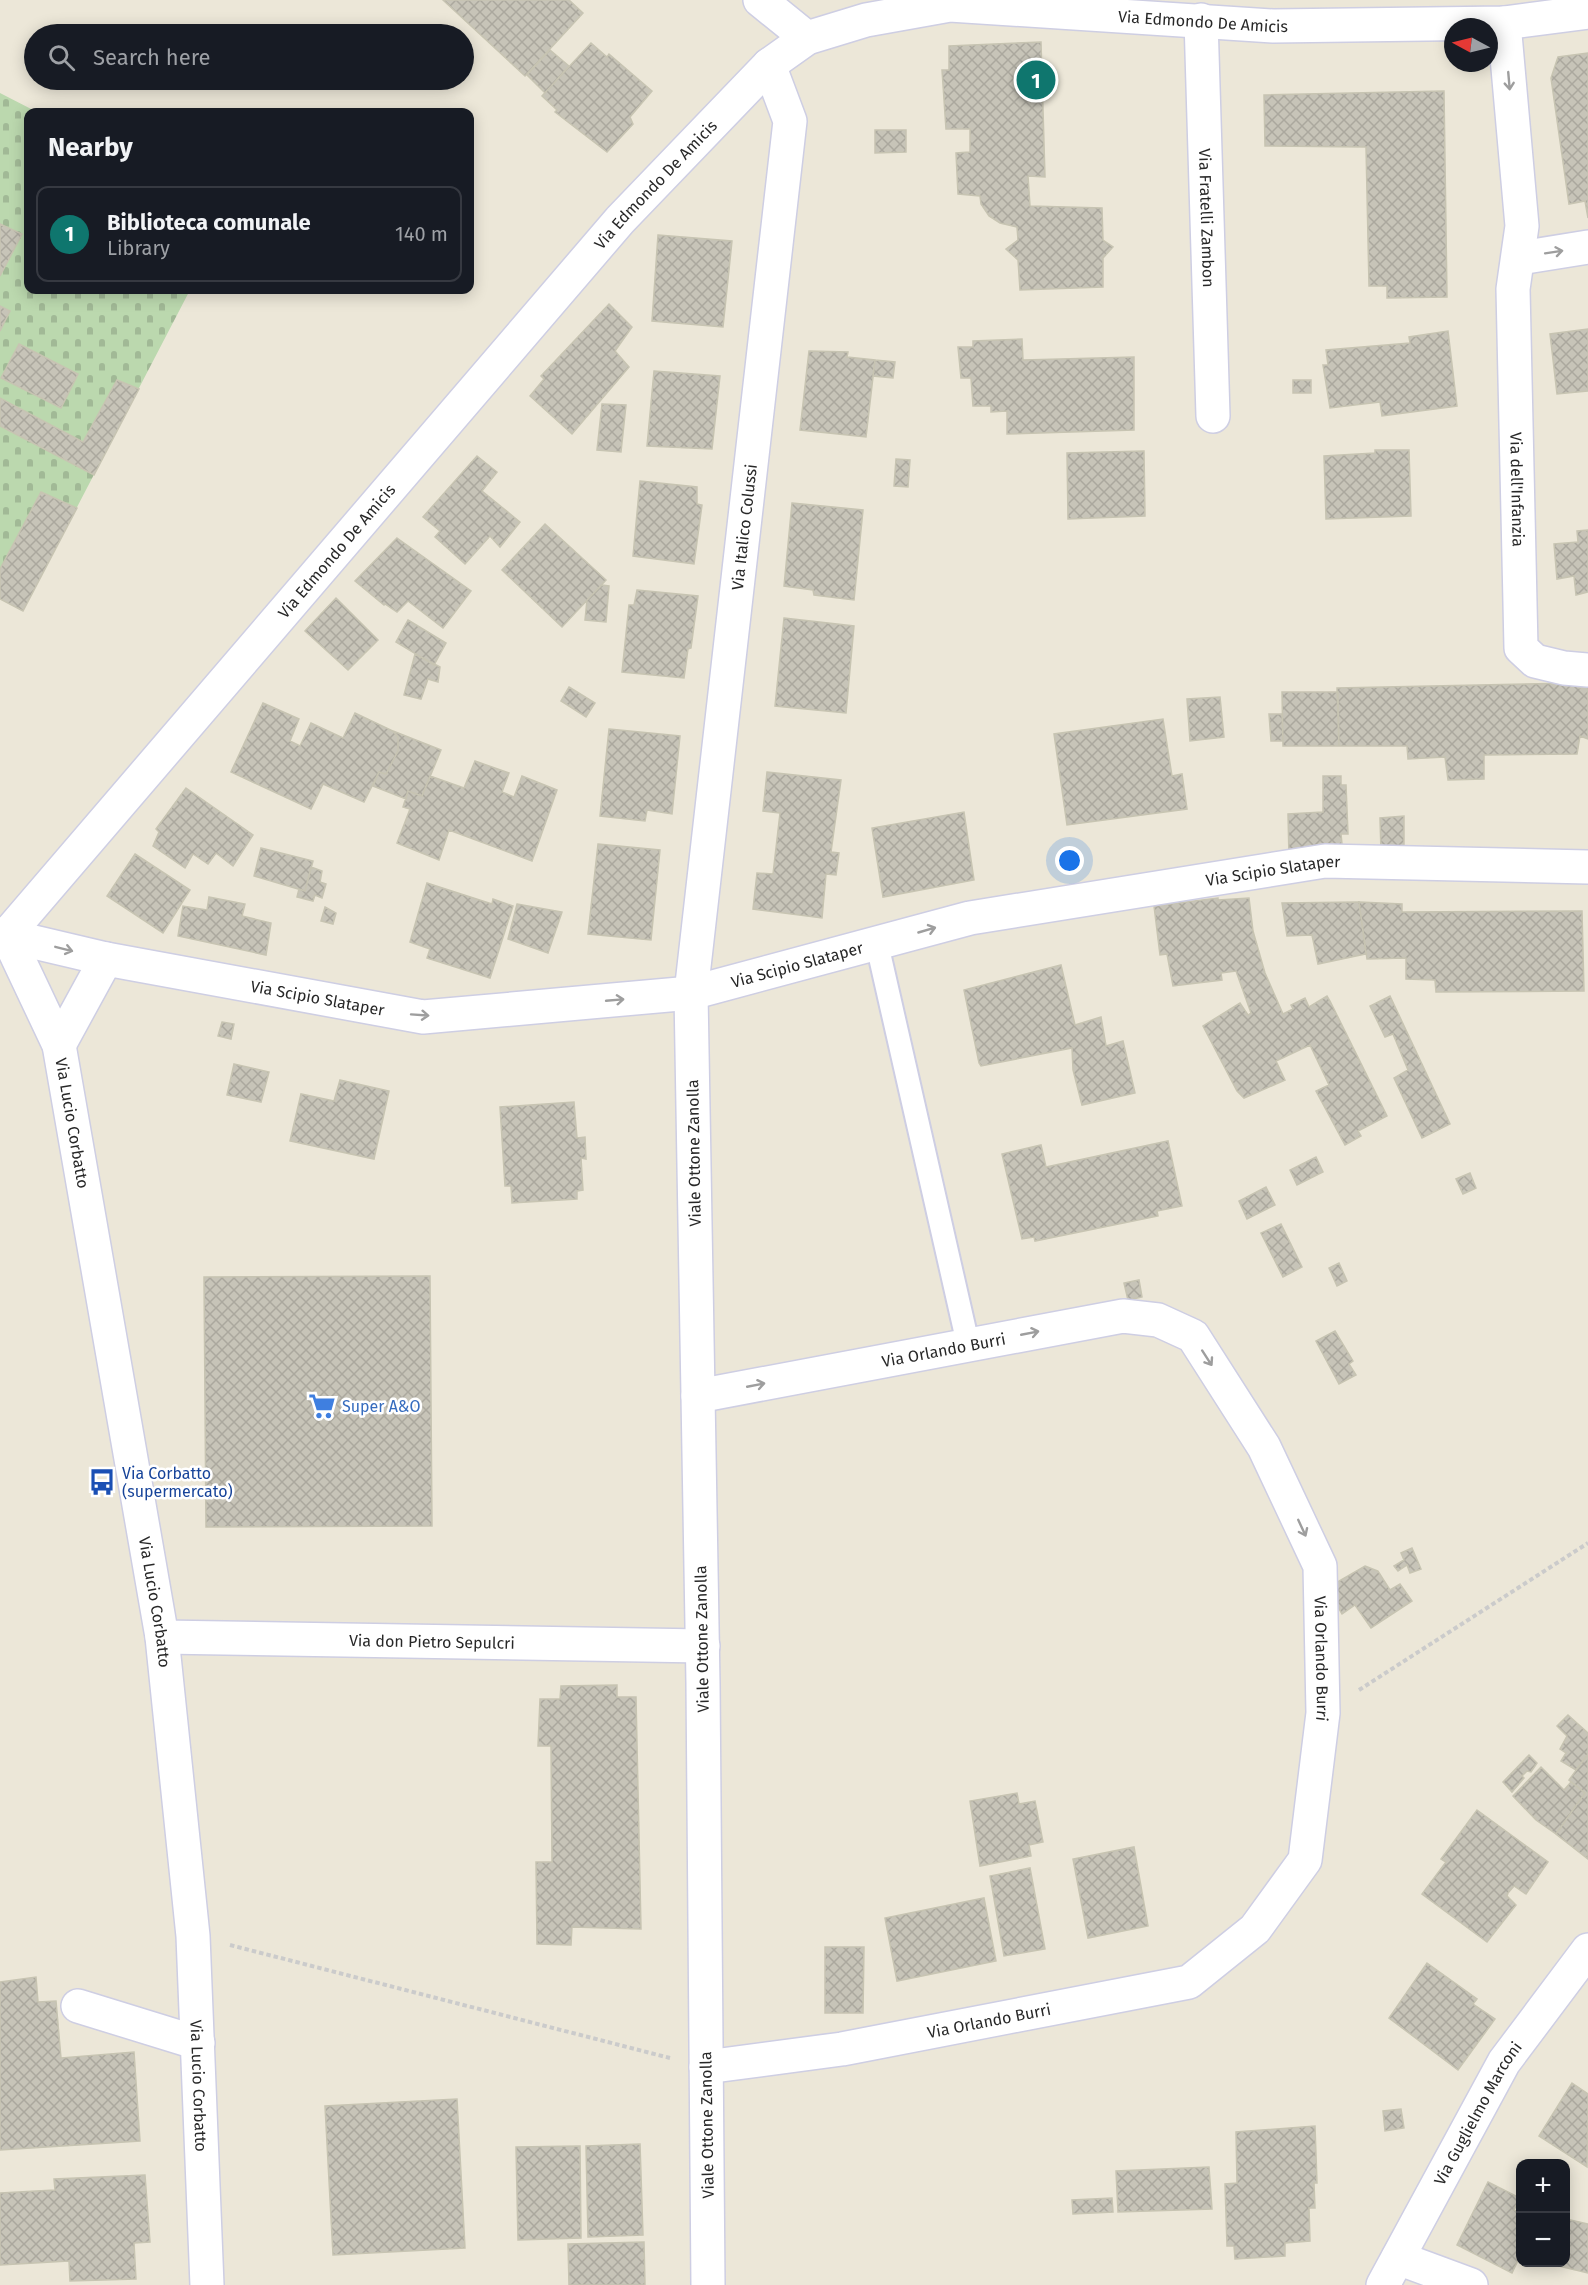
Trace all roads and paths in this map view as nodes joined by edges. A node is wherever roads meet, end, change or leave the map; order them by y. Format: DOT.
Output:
graph roads {
  1 [pos="760,0"];
  2 [pos="1588,12"];
  3 [pos="1201,20"];
  4 [pos="1504,23"];
  5 [pos="807,39"];
  6 [pos="769,65"];
  7 [pos="1588,247"];
  8 [pos="1520,258"];
  9 [pos="1214,416"];
  10 [pos="1588,669"];
  11 [pos="1588,867"];
  12 [pos="3,934"];
  13 [pos="878,944"];
  14 [pos="106,959"];
  15 [pos="691,993"];
  16 [pos="60,1045"];
  17 [pos="968,1344"];
  18 [pos="698,1396"];
  19 [pos="1588,1544"];
  20 [pos="162,1636"];
  21 [pos="703,1646"];
  22 [pos="1323,1713"];
  23 [pos="193,1936"];
  24 [pos="1588,1950"];
  25 [pos="78,2006"];
  26 [pos="198,2043"];
  27 [pos="706,2067"];
  28 [pos="1391,2272"];
  29 [pos="207,2285"];
  30 [pos="708,2285"];
  31 [pos="1471,2285"];
  1 -- 5 [label="street"];
  2 -- 4 [label="street, Via Edmondo De Amicis"];
  3 -- 4 [label="street, Via Edmondo De Amicis"];
  3 -- 5 [label="street, Via Edmondo De Amicis"];
  3 -- 9 [label="street, Via Fratelli Zambon"];
  4 -- 8 [label="street, Via dell'Infanzia, one-way"];
  5 -- 6 [label="street, Via Edmondo De Amicis"];
  6 -- 12 [label="street, Via Edmondo De Amicis"];
  6 -- 15 [label="street, Via Italico Colussi"];
  8 -- 7 [label="street, one-way"];
  8 -- 10 [label="street, Via dell'Infanzia"];
  13 -- 11 [label="street, Via Scipio Slataper, one-way"];
  12 -- 14 [label="street, Via Scipio Slataper, one-way"];
  12 -- 16 [label="street, Via Lucio Corbatto"];
  13 -- 15 [label="street, Via Scipio Slataper"];
  13 -- 17 [label="lane"];
  14 -- 15 [label="street, Via Scipio Slataper, one-way"];
  14 -- 16 [label="street"];
  15 -- 18 [label="street, Viale Ottone Zanolla"];
  16 -- 20 [label="street, Via Lucio Corbatto"];
  18 -- 17 [label="street, Via Orlando Burri, one-way"];
  17 -- 22 [label="street, Via Orlando Burri, one-way"];
  18 -- 21 [label="street, Viale Ottone Zanolla"];
  19 -- 22 [label="path"];
  20 -- 21 [label="street, Via don Pietro Sepulcri"];
  20 -- 23 [label="street, Via Lucio Corbatto"];
  21 -- 27 [label="street, Viale Ottone Zanolla"];
  22 -- 27 [label="street, Via Orlando Burri"];
  23 -- 26 [label="street, Via Lucio Corbatto"];
  23 -- 27 [label="path"];
  24 -- 28 [label="street, Via Guglielmo Marconi"];
  25 -- 26 [label="street"];
  26 -- 29 [label="street, Via Lucio Corbatto"];
  27 -- 30 [label="street, Viale Ottone Zanolla"];
  28 -- 31 [label="street"];
}
